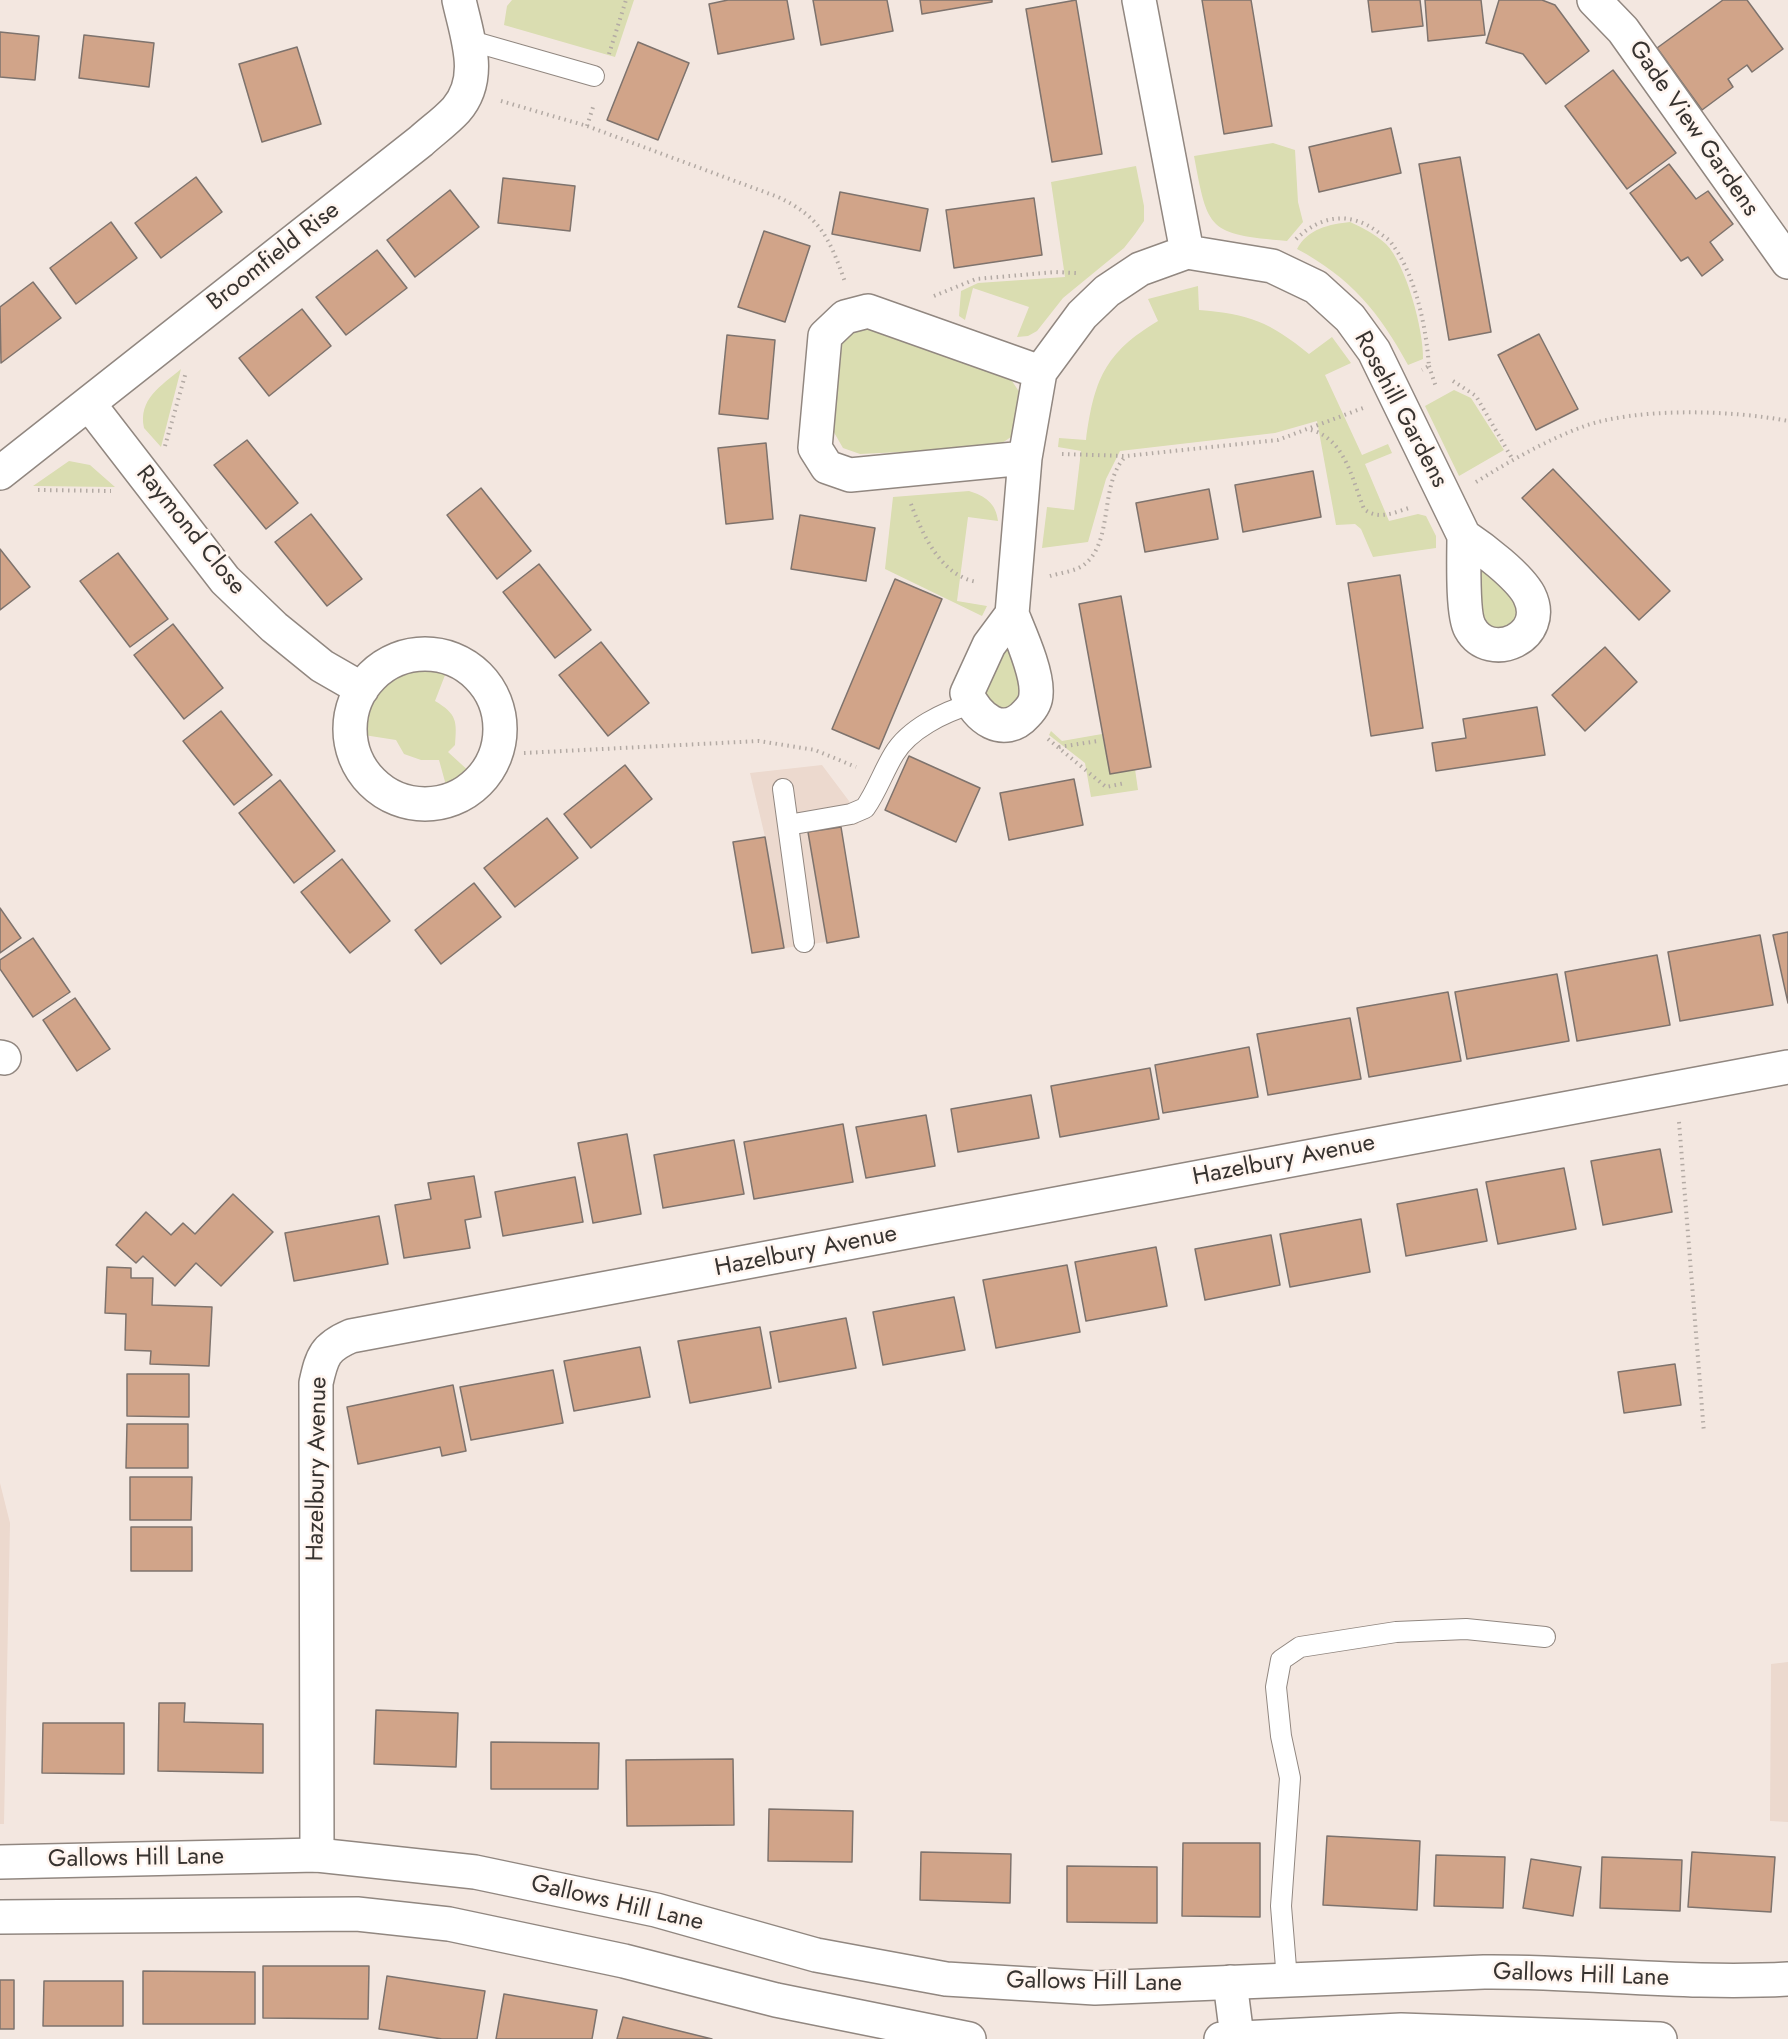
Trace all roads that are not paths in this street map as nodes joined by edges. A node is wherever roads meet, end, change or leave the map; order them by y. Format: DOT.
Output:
graph roads {
  1 [pos="459,0"];
  2 [pos="1139,0"];
  3 [pos="1594,0"];
  4 [pos="468,40"];
  5 [pos="594,76"];
  6 [pos="1187,252"];
  7 [pos="1788,262"];
  8 [pos="1040,372"];
  9 [pos="89,404"];
  10 [pos="1025,458"];
  11 [pos="0,473"];
  12 [pos="1464,536"];
  13 [pos="1012,614"];
  14 [pos="362,689"];
  15 [pos="971,704"];
  16 [pos="783,789"];
  17 [pos="788,825"];
  18 [pos="804,942"];
  19 [pos="1788,1067"];
  20 [pos="1545,1637"];
  21 [pos="317,1855"];
  22 [pos="0,1862"];
  23 [pos="0,1917"];
  24 [pos="1788,1979"];
  25 [pos="1287,1980"];
  26 [pos="1230,1982"];
  27 [pos="1229,2038"];
  28 [pos="969,2039"];
  29 [pos="1660,2039"];
  1 -- 4 [label="street, Broomfield Rise"];
  2 -- 6 [label="street"];
  3 -- 7 [label="street, Gade View Gardens"];
  4 -- 5 [label="lane"];
  4 -- 9 [label="street, Broomfield Rise"];
  6 -- 8 [label="street, Rosehill Gardens"];
  6 -- 12 [label="street, Rosehill Gardens"];
  8 -- 10 [label="street, Rosehill Gardens"];
  8 -- 10 [label="street"];
  9 -- 11 [label="street, Broomfield Rise"];
  9 -- 14 [label="street, Raymond Close"];
  10 -- 13 [label="street, Rosehill Gardens"];
  13 -- 15 [label="street"];
  13 -- 15 [label="street, Rosehill Gardens"];
  14 -- 14 [label="street"];
  15 -- 17 [label="lane"];
  16 -- 17 [label="lane"];
  17 -- 18 [label="lane"];
  19 -- 21 [label="street, Hazelbury Avenue"];
  20 -- 25 [label="lane"];
  21 -- 22 [label="street, Gallows Hill Lane"];
  21 -- 26 [label="street, Gallows Hill Lane"];
  23 -- 28 [label="street"];
  24 -- 25 [label="street, Gallows Hill Lane"];
  25 -- 26 [label="street, Gallows Hill Lane"];
  26 -- 27 [label="street"];
  27 -- 29 [label="street"];
}
